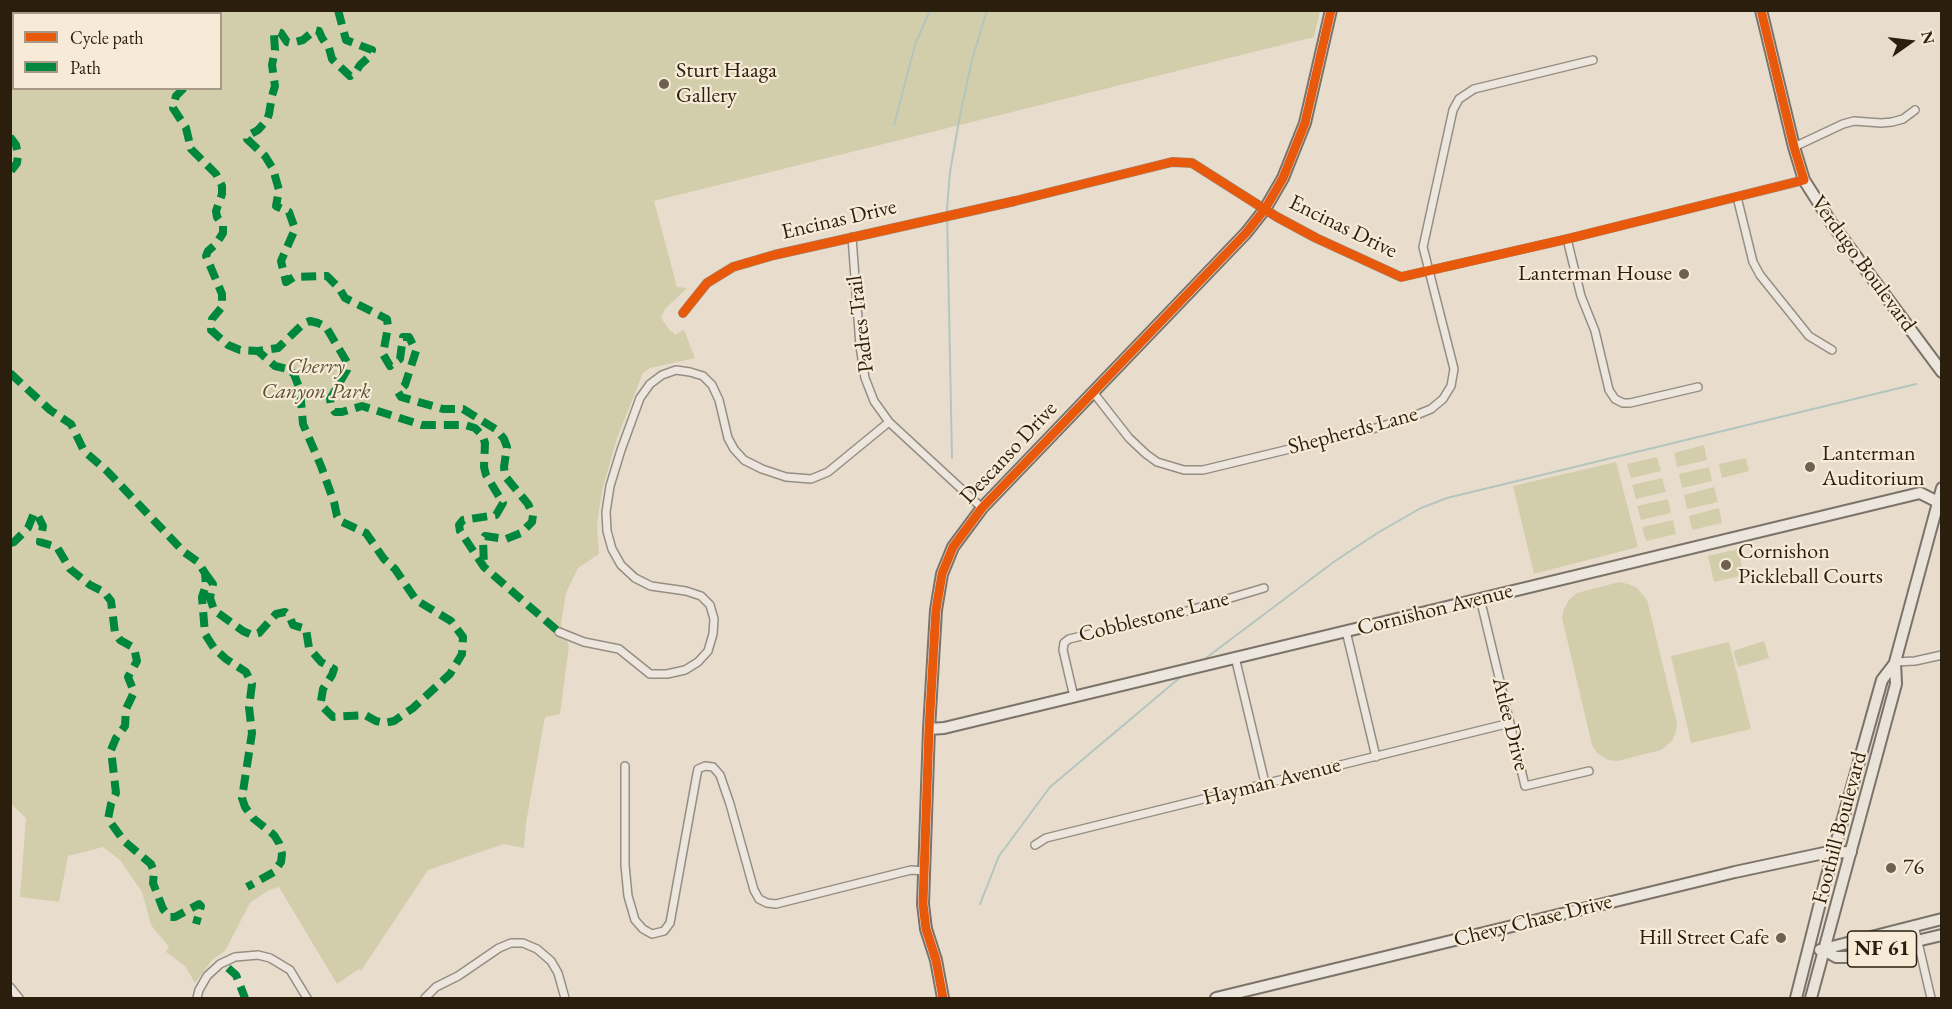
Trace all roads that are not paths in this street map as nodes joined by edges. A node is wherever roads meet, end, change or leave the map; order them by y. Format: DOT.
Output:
graph roads {
  1 [pos="1331,10"];
  2 [pos="1761,10"];
  3 [pos="1593,60"];
  4 [pos="1915,110"];
  5 [pos="1794,147"];
  6 [pos="1804,180"];
  7 [pos="1737,197"];
  8 [pos="1265,209"];
  9 [pos="852,237"];
  10 [pos="1567,239"];
  11 [pos="1429,271"];
  12 [pos="683,312"];
  13 [pos="1832,350"];
  14 [pos="1941,372"];
  15 [pos="1698,387"];
  16 [pos="1093,392"];
  17 [pos="889,422"];
  18 [pos="1941,488"];
  19 [pos="1938,502"];
  20 [pos="982,508"];
  21 [pos="1264,588"];
  22 [pos="1480,598"];
  23 [pos="1346,631"];
  24 [pos="559,632"];
  25 [pos="1941,655"];
  26 [pos="1235,657"];
  27 [pos="1895,663"];
  28 [pos="1074,697"];
  29 [pos="1510,723"];
  30 [pos="929,729"];
  31 [pos="1376,757"];
  32 [pos="626,766"];
  33 [pos="1589,771"];
  34 [pos="1265,783"];
  35 [pos="1035,845"];
  36 [pos="1833,852"];
  37 [pos="1851,852"];
  38 [pos="925,871"];
  39 [pos="1941,919"];
  40 [pos="1914,925"];
  41 [pos="1941,935"];
  42 [pos="1918,941"];
  43 [pos="1809,949"];
  44 [pos="1824,950"];
  45 [pos="10,987"];
  46 [pos="19,999"];
  47 [pos="197,999"];
  48 [pos="307,999"];
  49 [pos="425,999"];
  50 [pos="565,999"];
  51 [pos="943,999"];
  52 [pos="1216,999"];
  53 [pos="1796,999"];
  54 [pos="1811,999"];
  55 [pos="1931,999"];
  1 -- 8 [label="street, Descanso Drive"];
  2 -- 5 [label="street, Verdugo Boulevard"];
  3 -- 11 [label="street, Shepherds Lane"];
  4 -- 5 [label="street"];
  5 -- 6 [label="street, Verdugo Boulevard"];
  6 -- 7 [label="street, Encinas Drive"];
  6 -- 14 [label="street, Verdugo Boulevard"];
  7 -- 10 [label="street, Encinas Drive"];
  7 -- 13 [label="street"];
  8 -- 9 [label="street, Encinas Drive"];
  8 -- 11 [label="street, Encinas Drive"];
  8 -- 16 [label="street, Descanso Drive"];
  9 -- 12 [label="street, Encinas Drive"];
  9 -- 17 [label="street, Padres Trail"];
  10 -- 11 [label="street, Encinas Drive"];
  10 -- 15 [label="street"];
  11 -- 16 [label="street, Shepherds Lane"];
  16 -- 20 [label="street, Descanso Drive"];
  17 -- 20 [label="street, Padres Trail"];
  17 -- 24 [label="street"];
  18 -- 19 [label="main road, Foothill Boulevard"];
  19 -- 22 [label="street, Cornishon Avenue"];
  19 -- 27 [label="main road, Foothill Boulevard"];
  20 -- 30 [label="street, Descanso Drive"];
  21 -- 28 [label="street, Cobblestone Lane"];
  22 -- 23 [label="street, Cornishon Avenue"];
  22 -- 29 [label="street, Atlee Drive"];
  23 -- 26 [label="street, Cornishon Avenue"];
  23 -- 31 [label="street"];
  25 -- 27 [label="street"];
  26 -- 28 [label="street, Cornishon Avenue"];
  26 -- 34 [label="street"];
  27 -- 36 [label="main road, Foothill Boulevard"];
  27 -- 37 [label="main road, Foothill Boulevard"];
  28 -- 30 [label="street, Cornishon Avenue"];
  29 -- 31 [label="street, Hayman Avenue"];
  29 -- 33 [label="street, Atlee Drive"];
  30 -- 38 [label="street, Descanso Drive"];
  31 -- 34 [label="street, Hayman Avenue"];
  32 -- 38 [label="street"];
  34 -- 35 [label="street, Hayman Avenue"];
  36 -- 37 [label="street, Chevy Chase Drive"];
  36 -- 43 [label="main road, Foothill Boulevard"];
  36 -- 52 [label="street, Chevy Chase Drive"];
  37 -- 44 [label="main road, Foothill Boulevard"];
  38 -- 51 [label="street, Descanso Drive"];
  39 -- 40 [label="main road, NF 61"];
  40 -- 42 [label="street"];
  40 -- 44 [label="main road, NF 61"];
  41 -- 42 [label="main road, NF 61"];
  42 -- 44 [label="main road, NF 61"];
  42 -- 55 [label="street"];
  43 -- 44 [label="main road, NF 61"];
  43 -- 53 [label="main road, Foothill Boulevard"];
  44 -- 54 [label="main road, Foothill Boulevard"];
  45 -- 46 [label="street"];
  47 -- 48 [label="street"];
  49 -- 50 [label="street"];
}
